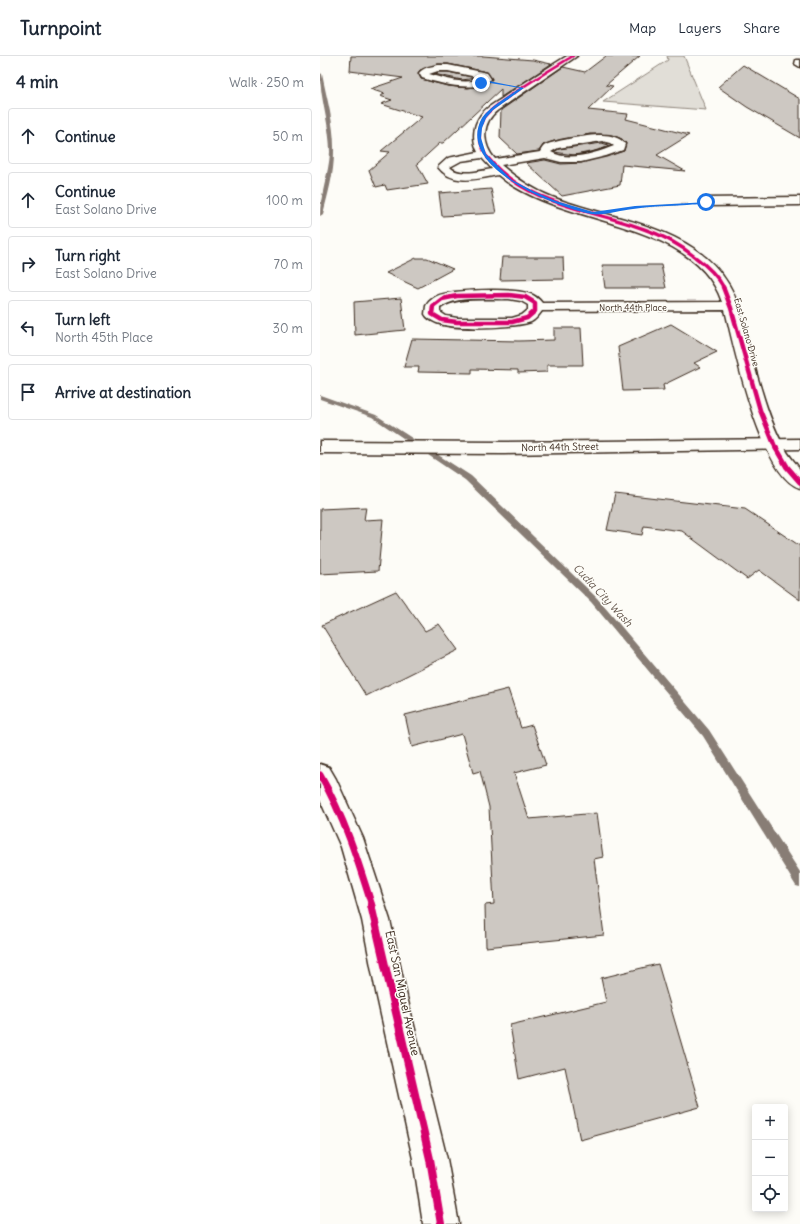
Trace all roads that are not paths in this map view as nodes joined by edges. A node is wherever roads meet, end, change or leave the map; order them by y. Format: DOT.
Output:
graph roads {
  1 [pos="573,56"];
  2 [pos="488,82"];
  3 [pos="507,85"];
  4 [pos="523,88"];
  5 [pos="546,154"];
  6 [pos="492,163"];
  7 [pos="800,201"];
  8 [pos="706,202"];
  9 [pos="731,306"];
  10 [pos="535,307"];
  11 [pos="774,444"];
  12 [pos="800,444"];
  13 [pos="320,447"];
  14 [pos="800,482"];
  15 [pos="320,775"];
  16 [pos="441,1224"];
  1 -- 4 [label="street"];
  2 -- 2 [label="street"];
  3 -- 4 [label="street"];
  4 -- 6 [label="street"];
  5 -- 5 [label="street"];
  5 -- 6 [label="street"];
  6 -- 9 [label="street, East Solano Drive"];
  7 -- 8 [label="street"];
  9 -- 10 [label="street, North 44th Place"];
  9 -- 11 [label="street, East Solano Drive"];
  10 -- 10 [label="street"];
  11 -- 12 [label="street, North 44th Street"];
  11 -- 13 [label="street, North 44th Street"];
  11 -- 14 [label="street, East Solano Drive"];
  15 -- 16 [label="street, East San Miguel Avenue"];
}
